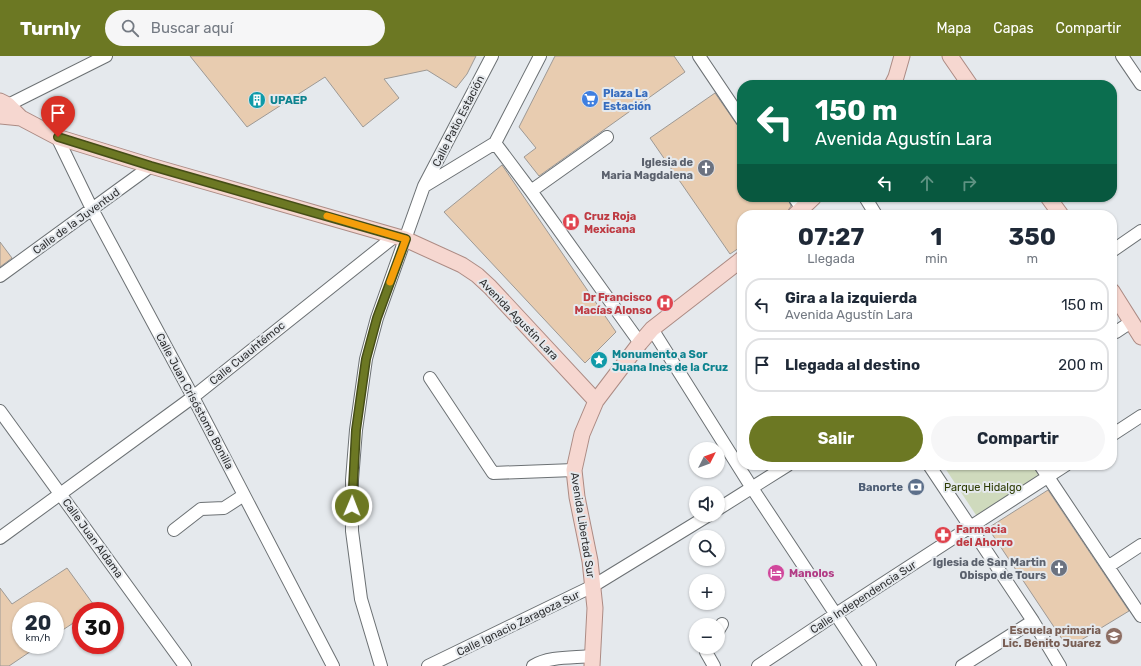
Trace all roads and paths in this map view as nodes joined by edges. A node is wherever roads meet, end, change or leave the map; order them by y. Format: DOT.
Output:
graph roads {
  1 [pos="106,56"];
  2 [pos="492,56"];
  3 [pos="540,56"];
  4 [pos="699,56"];
  5 [pos="902,56"];
  6 [pos="950,56"];
  7 [pos="1122,56"];
  8 [pos="88,60"];
  9 [pos="895,80"];
  10 [pos="967,80"];
  11 [pos="1141,84"];
  12 [pos="2,109"];
  13 [pos="737,113"];
  14 [pos="58,137"];
  15 [pos="607,137"];
  16 [pos="495,143"];
  17 [pos="151,166"];
  18 [pos="424,186"];
  19 [pos="531,191"];
  20 [pos="92,209"];
  21 [pos="1141,231"];
  22 [pos="400,237"];
  23 [pos="1117,248"];
  24 [pos="737,263"];
  25 [pos="1,273"];
  26 [pos="1117,299"];
  27 [pos="1131,322"];
  28 [pos="652,329"];
  29 [pos="1117,331"];
  30 [pos="1141,338"];
  31 [pos="640,343"];
  32 [pos="430,378"];
  33 [pos="193,397"];
  34 [pos="596,401"];
  35 [pos="1,414"];
  36 [pos="1141,416"];
  37 [pos="1117,432"];
  38 [pos="737,464"];
  39 [pos="574,470"];
  40 [pos="741,470"];
  41 [pos="780,470"];
  42 [pos="931,470"];
  43 [pos="1043,470"];
  44 [pos="1058,470"];
  45 [pos="1048,477"];
  46 [pos="752,488"];
  47 [pos="61,493"];
  48 [pos="244,495"];
  49 [pos="725,505"];
  50 [pos="698,522"];
  51 [pos="971,527"];
  52 [pos="174,530"];
  53 [pos="0,538"];
  54 [pos="1141,546"];
  55 [pos="1109,566"];
  56 [pos="593,586"];
  57 [pos="836,614"];
  58 [pos="1141,616"];
  59 [pos="1033,621"];
  60 [pos="707,654"];
  61 [pos="592,661"];
  62 [pos="774,662"];
  63 [pos="185,666"];
  64 [pos="333,666"];
  65 [pos="381,666"];
  66 [pos="428,666"];
  67 [pos="533,666"];
  68 [pos="714,666"];
  69 [pos="758,666"];
  70 [pos="870,666"];
  71 [pos="962,666"];
  72 [pos="1060,666"];
  1 -- 8 [label="street"];
  2 -- 18 [label="street, Calle Patio Estación"];
  3 -- 16 [label="street"];
  4 -- 13 [label="street"];
  5 -- 9 [label="main road"];
  6 -- 10 [label="main road"];
  7 -- 11 [label="street"];
  8 -- 12 [label="street"];
  12 -- 14 [label="main road, Avenida Agustín Lara"];
  14 -- 17 [label="main road, Avenida Agustín Lara"];
  14 -- 20 [label="street, Calle Juan Crisóstomo Bonilla"];
  15 -- 19 [label="street"];
  16 -- 18 [label="street, Calle Patio Estación"];
  16 -- 19 [label="street"];
  17 -- 20 [label="street, Calle de la Juventud"];
  17 -- 22 [label="main road, Avenida Agustín Lara"];
  18 -- 22 [label="street, Calle Patio Estación"];
  19 -- 31 [label="street"];
  20 -- 25 [label="street, Calle de la Juventud"];
  20 -- 33 [label="street, Calle Juan Crisóstomo Bonilla"];
  21 -- 23 [label="street"];
  22 -- 33 [label="street, Calle Cuauhtémoc"];
  22 -- 34 [label="main road, Avenida Agustín Lara"];
  22 -- 65 [label="street, Calle Patio Estación"];
  24 -- 28 [label="main road, Avenida Libertad Sur"];
  26 -- 27 [label="main road"];
  27 -- 29 [label="street"];
  27 -- 30 [label="main road"];
  28 -- 31 [label="main road, Avenida Libertad Sur"];
  28 -- 38 [label="street"];
  31 -- 34 [label="main road, Avenida Libertad Sur"];
  32 -- 39 [label="street"];
  33 -- 47 [label="street, Calle Cuauhtémoc"];
  33 -- 48 [label="street, Calle Juan Crisóstomo Bonilla"];
  34 -- 39 [label="main road, Avenida Libertad Sur"];
  35 -- 47 [label="street, Calle Juan Aldama"];
  36 -- 37 [label="street"];
  39 -- 56 [label="main road, Avenida Libertad Sur"];
  40 -- 46 [label="street"];
  41 -- 46 [label="street"];
  42 -- 51 [label="street"];
  43 -- 45 [label="street"];
  44 -- 45 [label="street, Calle Independencia Sur"];
  45 -- 51 [label="street, Calle Independencia Sur"];
  45 -- 55 [label="street"];
  46 -- 49 [label="street"];
  46 -- 57 [label="street"];
  47 -- 53 [label="street, Calle Cuauhtémoc"];
  47 -- 63 [label="street, Calle Juan Aldama"];
  48 -- 52 [label="street"];
  48 -- 64 [label="street, Calle Juan Crisóstomo Bonilla"];
  50 -- 56 [label="street, Calle Ignacio Zaragoza Sur"];
  51 -- 57 [label="street, Calle Independencia Sur"];
  51 -- 59 [label="street"];
  54 -- 55 [label="street"];
  55 -- 58 [label="street"];
  56 -- 61 [label="main road, Avenida Libertad Sur"];
  56 -- 66 [label="street, Calle Ignacio Zaragoza Sur"];
  57 -- 62 [label="street, Calle Independencia Sur"];
  57 -- 70 [label="street"];
  59 -- 71 [label="street"];
  59 -- 72 [label="street"];
  60 -- 68 [label="street"];
  61 -- 67 [label="street"];
  62 -- 69 [label="street, Calle Independencia Sur"];
}
